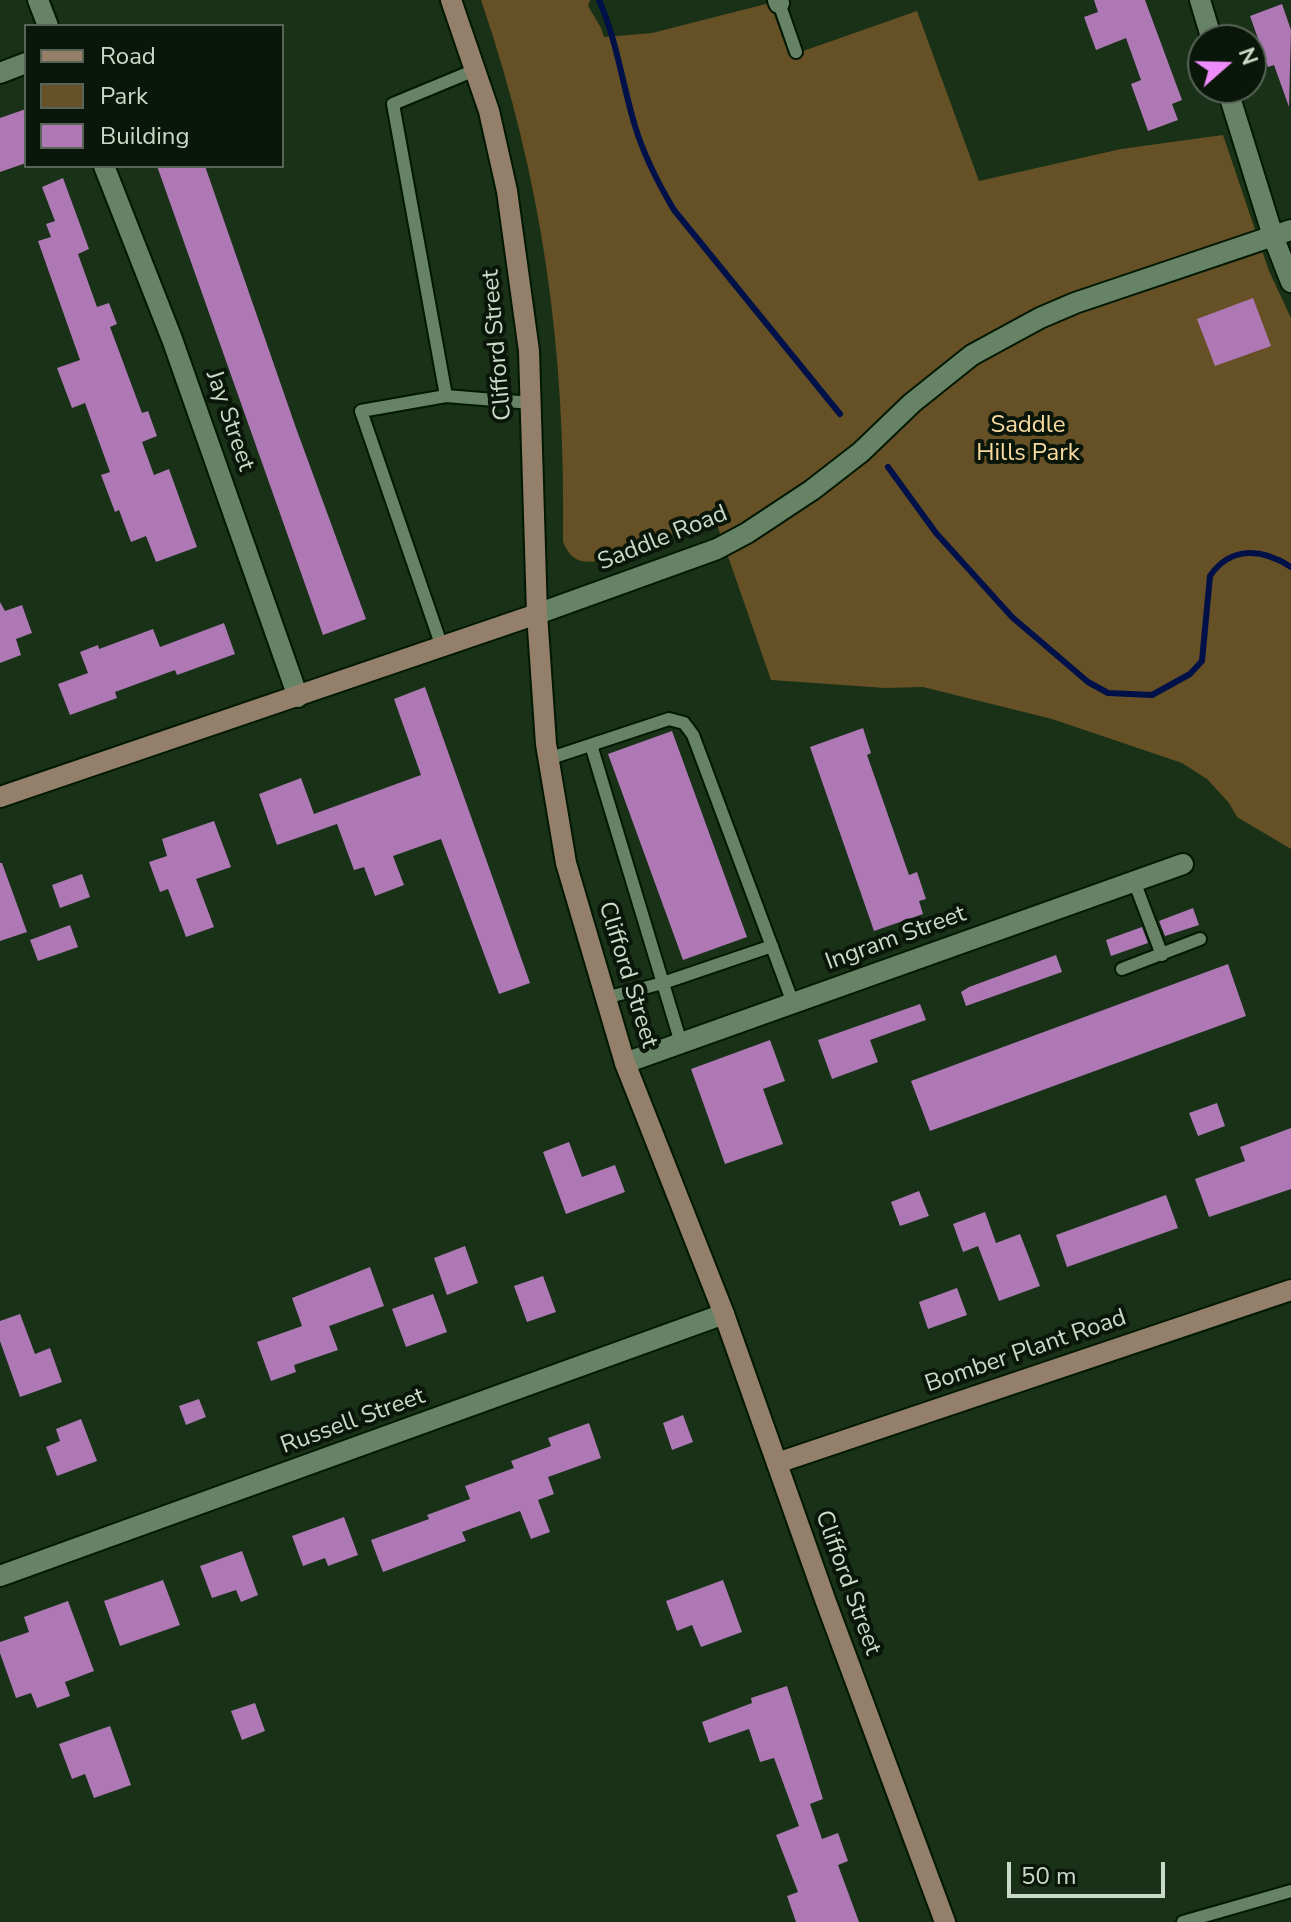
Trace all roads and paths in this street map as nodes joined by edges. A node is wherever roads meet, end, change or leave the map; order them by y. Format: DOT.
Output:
graph roads {
  1 [pos="38,0"];
  2 [pos="451,0"];
  3 [pos="1200,0"];
  4 [pos="778,1"];
  5 [pos="47,24"];
  6 [pos="1207,24"];
  7 [pos="796,52"];
  8 [pos="24,64"];
  9 [pos="475,70"];
  10 [pos="0,73"];
  11 [pos="1233,104"];
  12 [pos="105,168"];
  13 [pos="1282,233"];
  14 [pos="1291,282"];
  15 [pos="446,396"];
  16 [pos="531,403"];
  17 [pos="537,614"];
  18 [pos="442,647"];
  19 [pos="298,697"];
  20 [pos="591,745"];
  21 [pos="548,759"];
  22 [pos="0,797"];
  23 [pos="1183,864"];
  24 [pos="1134,881"];
  25 [pos="1200,939"];
  26 [pos="772,946"];
  27 [pos="1162,955"];
  28 [pos="1122,969"];
  29 [pos="663,983"];
  30 [pos="605,998"];
  31 [pos="793,1003"];
  32 [pos="681,1043"];
  33 [pos="625,1063"];
  34 [pos="1291,1290"];
  35 [pos="724,1314"];
  36 [pos="777,1463"];
  37 [pos="0,1576"];
  38 [pos="1291,1891"];
  39 [pos="945,1922"];
  40 [pos="1183,1922"];
  1 -- 5 [label="street"];
  2 -- 9 [label="main road, Clifford Street"];
  3 -- 6 [label="street"];
  4 -- 7 [label="lane"];
  8 -- 10 [label="street"];
  9 -- 15 [label="lane"];
  9 -- 16 [label="main road, Clifford Street"];
  11 -- 13 [label="street"];
  12 -- 19 [label="street, Jay Street"];
  13 -- 14 [label="street"];
  13 -- 17 [label="street, Saddle Road"];
  15 -- 16 [label="lane"];
  15 -- 18 [label="lane"];
  16 -- 17 [label="main road, Clifford Street"];
  17 -- 18 [label="main road, Saddle Road"];
  17 -- 21 [label="main road, Clifford Street"];
  18 -- 19 [label="main road, Saddle Road"];
  19 -- 22 [label="main road, Saddle Road"];
  20 -- 21 [label="lane"];
  20 -- 26 [label="lane"];
  20 -- 29 [label="lane"];
  21 -- 30 [label="main road, Clifford Street"];
  23 -- 24 [label="street, Ingram Street"];
  24 -- 27 [label="lane"];
  24 -- 31 [label="street, Ingram Street"];
  25 -- 27 [label="lane"];
  26 -- 29 [label="lane"];
  26 -- 31 [label="lane"];
  27 -- 28 [label="lane"];
  29 -- 30 [label="lane"];
  29 -- 32 [label="lane"];
  30 -- 33 [label="main road, Clifford Street"];
  31 -- 32 [label="street, Ingram Street"];
  32 -- 33 [label="street, Ingram Street"];
  33 -- 35 [label="main road, Clifford Street"];
  34 -- 36 [label="main road, Bomber Plant Road"];
  35 -- 36 [label="main road, Clifford Street"];
  35 -- 37 [label="street, Russell Street"];
  36 -- 39 [label="main road, Clifford Street"];
  38 -- 40 [label="lane"];
}
